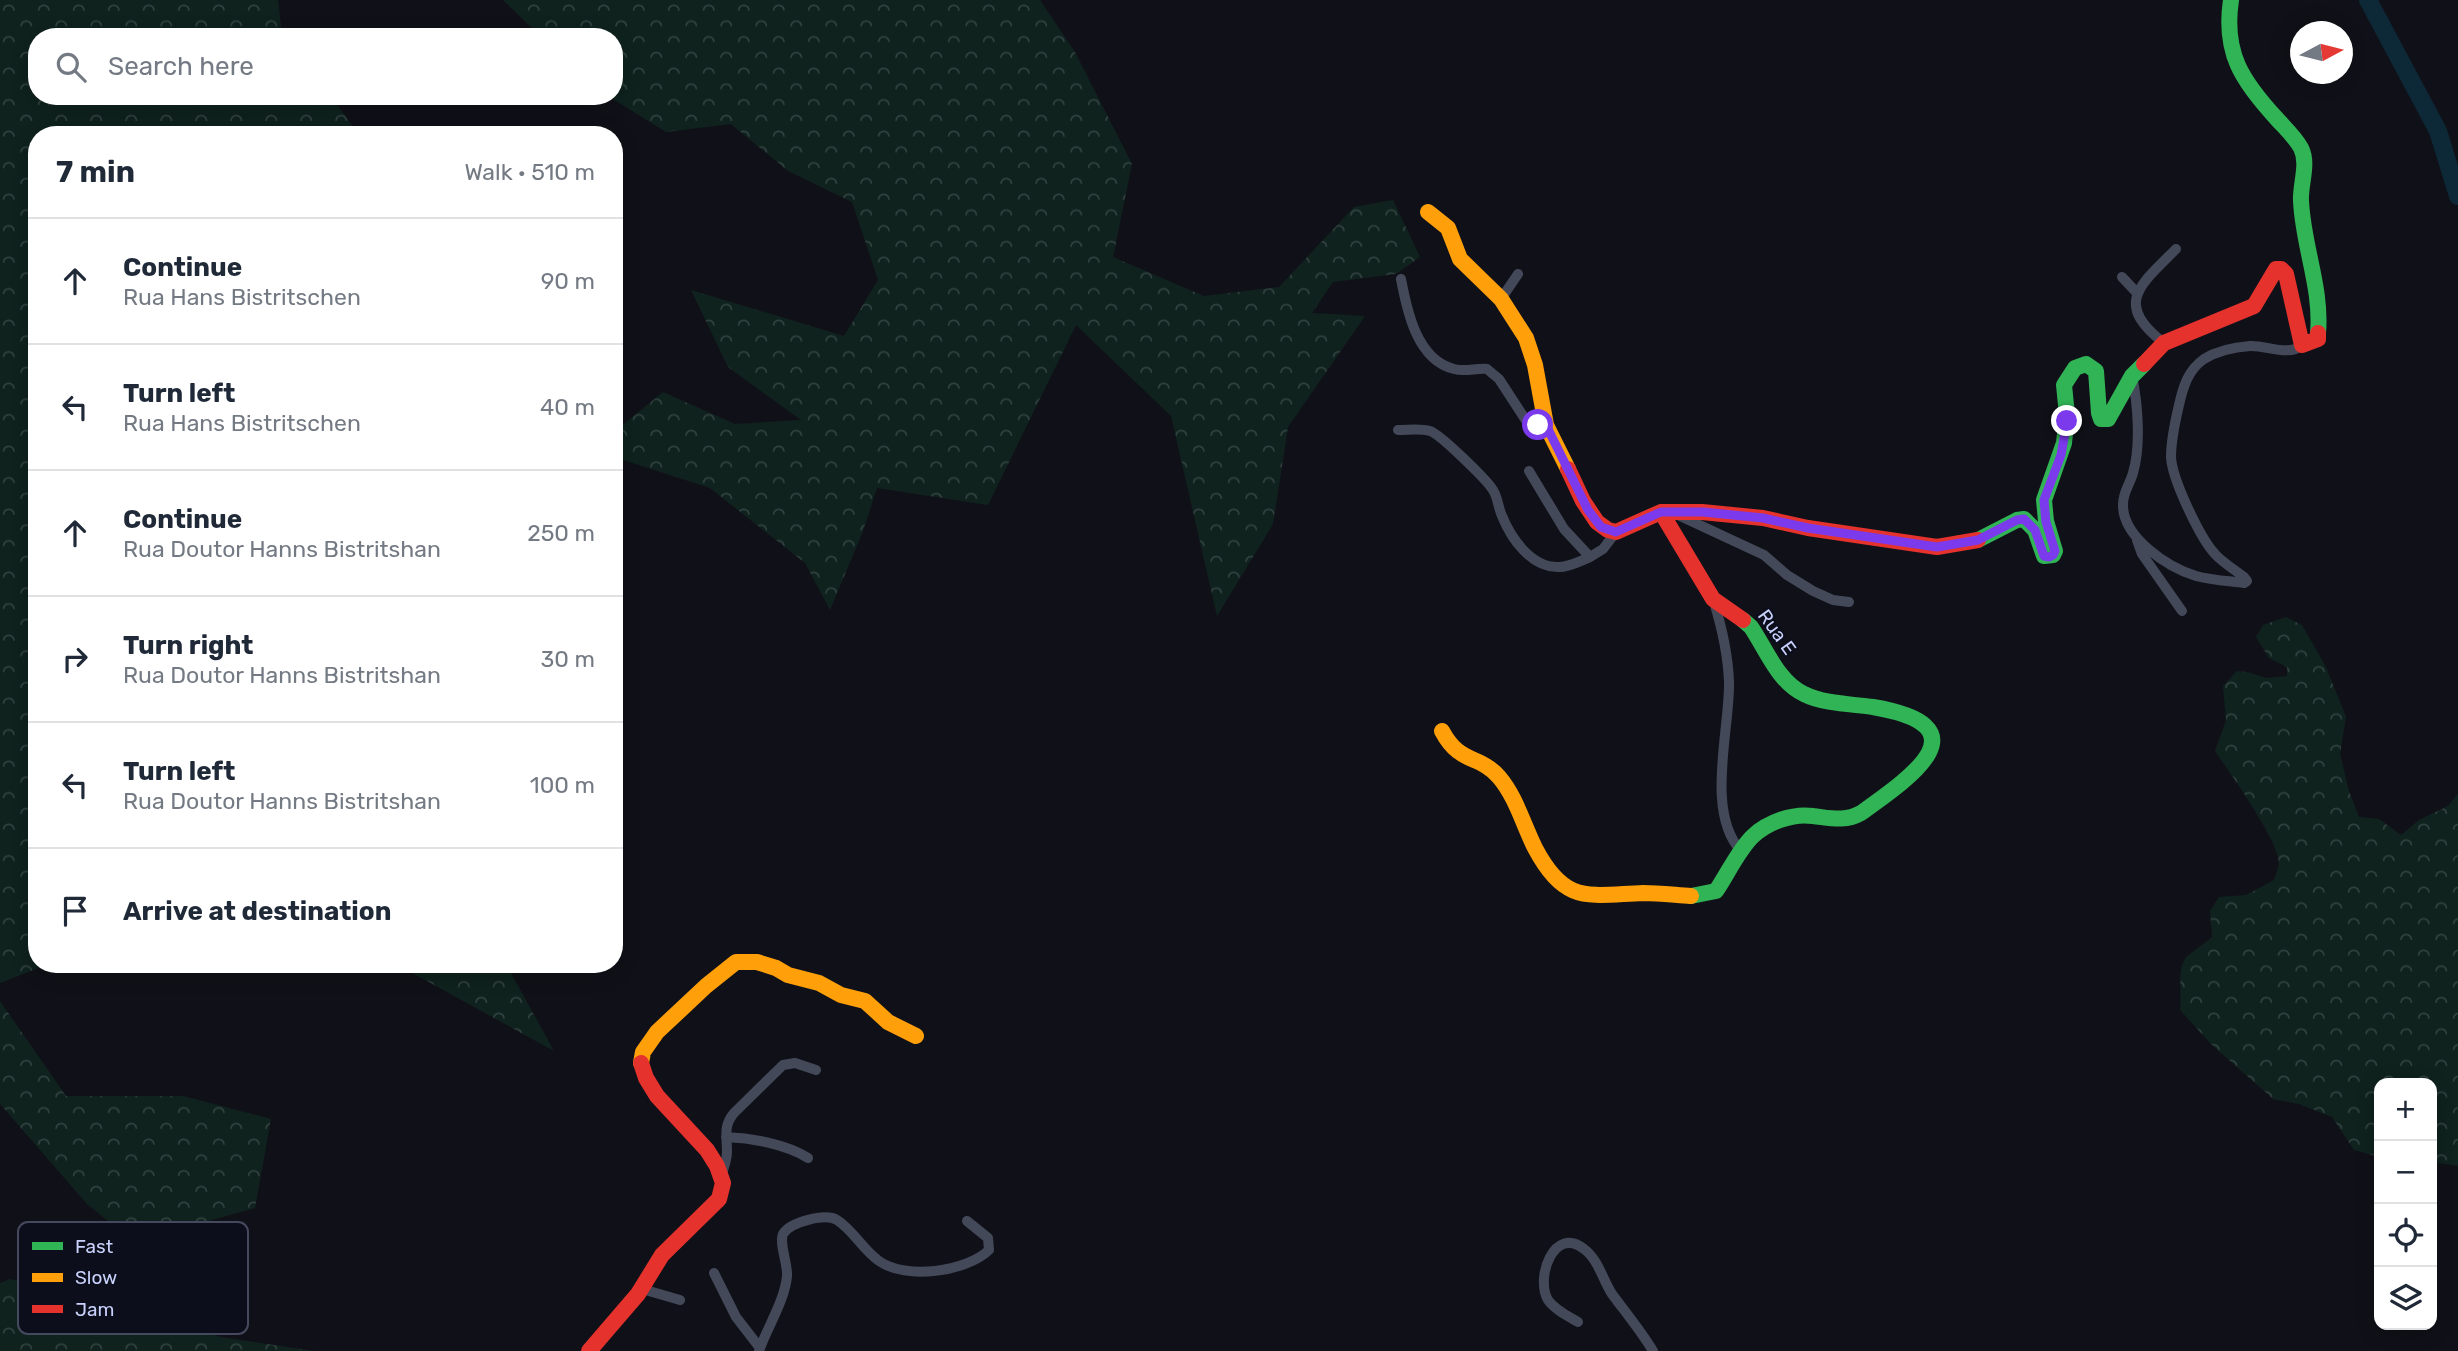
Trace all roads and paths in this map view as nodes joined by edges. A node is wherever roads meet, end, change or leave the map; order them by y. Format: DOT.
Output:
graph roads {
  1 [pos="2231,0"];
  2 [pos="1429,212"];
  3 [pos="2176,249"];
  4 [pos="1518,274"];
  5 [pos="2122,277"];
  6 [pos="1401,279"];
  7 [pos="2137,293"];
  8 [pos="1501,299"];
  9 [pos="2164,343"];
  10 [pos="2302,345"];
  11 [pos="2132,376"];
  12 [pos="1546,425"];
  13 [pos="1398,430"];
  14 [pos="1529,471"];
  15 [pos="1665,511"];
  16 [pos="1616,532"];
  17 [pos="2136,537"];
  18 [pos="1590,557"];
  19 [pos="1714,602"];
  20 [pos="1849,602"];
  21 [pos="2182,611"];
  22 [pos="1442,731"];
  23 [pos="1741,851"];
  24 [pos="916,1036"];
  25 [pos="816,1070"];
  26 [pos="726,1138"];
  27 [pos="808,1158"];
  28 [pos="721,1176"];
  29 [pos="967,1221"];
  30 [pos="714,1273"];
  31 [pos="642,1289"];
  32 [pos="680,1300"];
  33 [pos="1578,1322"];
  34 [pos="759,1350"];
  35 [pos="589,1351"];
  36 [pos="1653,1351"];
  1 -- 10 [label="street"];
  2 -- 8 [label="street"];
  3 -- 7 [label="street"];
  4 -- 8 [label="street"];
  5 -- 7 [label="street"];
  6 -- 12 [label="street"];
  7 -- 9 [label="street"];
  8 -- 12 [label="street"];
  9 -- 10 [label="street"];
  9 -- 11 [label="street"];
  10 -- 17 [label="street"];
  11 -- 15 [label="street"];
  11 -- 17 [label="street"];
  12 -- 16 [label="street"];
  13 -- 18 [label="street"];
  14 -- 18 [label="street"];
  15 -- 16 [label="street"];
  15 -- 19 [label="street, Rua E"];
  15 -- 20 [label="street"];
  16 -- 18 [label="street"];
  17 -- 21 [label="street"];
  19 -- 23 [label="street"];
  19 -- 23 [label="street, Rua E"];
  22 -- 23 [label="street"];
  24 -- 28 [label="street"];
  25 -- 26 [label="street"];
  26 -- 27 [label="street"];
  26 -- 28 [label="street"];
  28 -- 31 [label="street"];
  29 -- 34 [label="street"];
  30 -- 34 [label="street"];
  31 -- 32 [label="street"];
  31 -- 35 [label="street"];
  33 -- 36 [label="street"];
}
